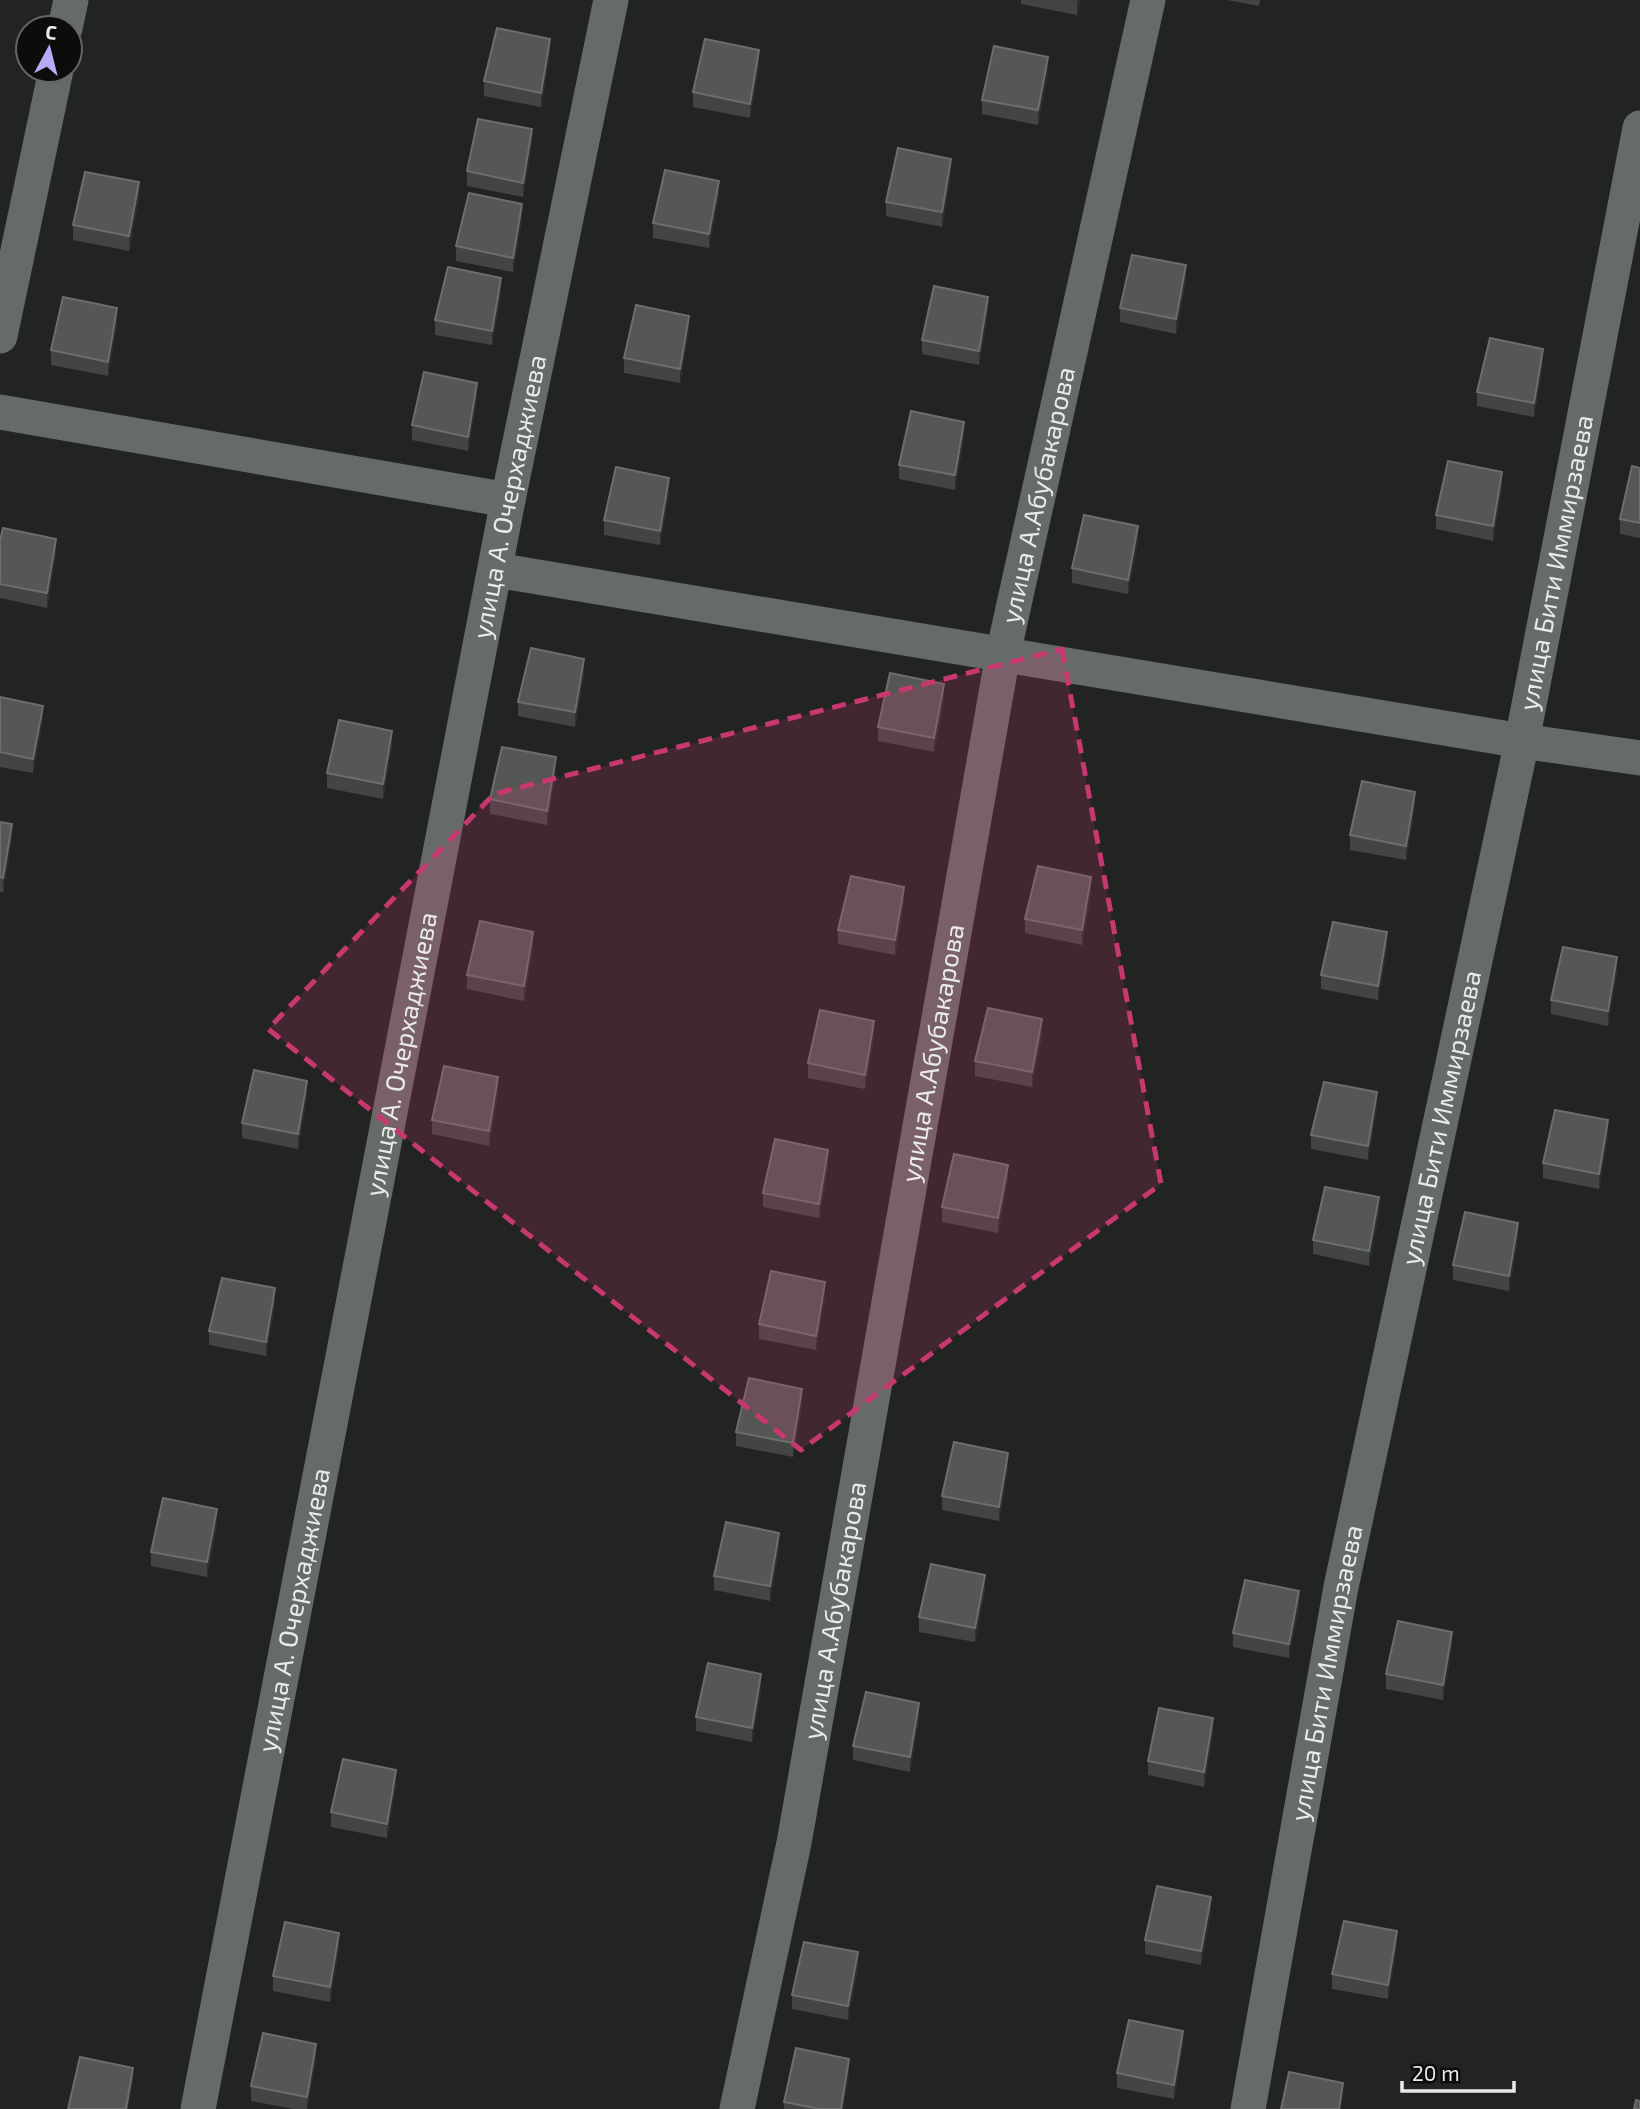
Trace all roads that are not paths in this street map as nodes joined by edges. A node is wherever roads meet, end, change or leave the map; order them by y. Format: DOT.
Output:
graph roads {
  1 [pos="611,0"];
  2 [pos="1149,0"];
  3 [pos="53,84"];
  4 [pos="1640,128"];
  5 [pos="0,336"];
  6 [pos="0,412"];
  7 [pos="508,500"];
  8 [pos="496,570"];
  9 [pos="1003,654"];
  10 [pos="1521,741"];
  11 [pos="1640,758"];
  12 [pos="198,2109"];
  13 [pos="737,2109"];
  14 [pos="1248,2109"];
  1 -- 7 [label="street, улица А. Очерхаджиева"];
  2 -- 9 [label="street, улица А.Абубакарова"];
  3 -- 5 [label="street"];
  4 -- 10 [label="street, улица Бити Иммирзаева"];
  6 -- 7 [label="street"];
  7 -- 8 [label="street, улица А. Очерхаджиева"];
  8 -- 9 [label="street"];
  8 -- 12 [label="street, улица А. Очерхаджиева"];
  9 -- 10 [label="street"];
  9 -- 13 [label="street, улица А.Абубакарова"];
  10 -- 11 [label="street"];
  10 -- 14 [label="street, улица Бити Иммирзаева"];
}
